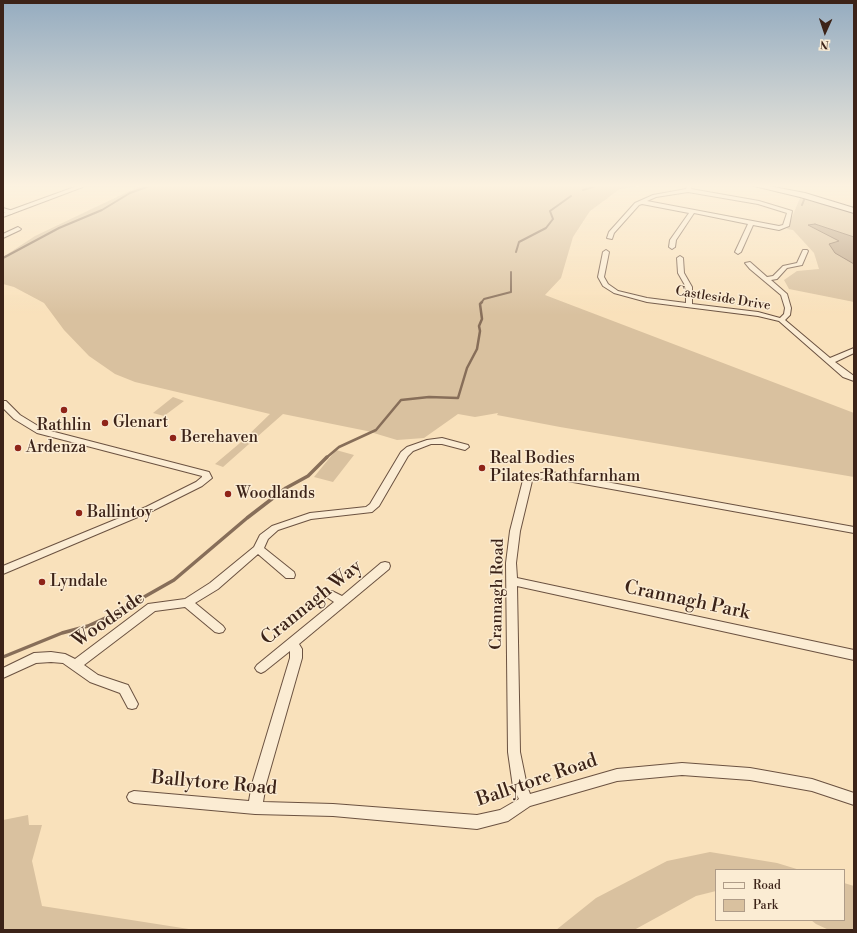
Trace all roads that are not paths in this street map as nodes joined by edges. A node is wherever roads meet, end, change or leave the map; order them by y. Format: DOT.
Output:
graph roads {
  1 [pos="18,229"];
  2 [pos="615,229"];
  3 [pos="681,229"];
  4 [pos="749,229"];
  5 [pos="3,236"];
  6 [pos="610,238"];
  7 [pos="672,247"];
  8 [pos="805,251"];
  9 [pos="606,252"];
  10 [pos="738,252"];
  11 [pos="680,258"];
  12 [pos="748,263"];
  13 [pos="767,278"];
  14 [pos="784,294"];
  15 [pos="793,294"];
  16 [pos="689,305"];
  17 [pos="781,320"];
  18 [pos="854,350"];
  19 [pos="830,361"];
  20 [pos="854,379"];
  21 [pos="3,403"];
  22 [pos="465,447"];
  23 [pos="854,530"];
  24 [pos="258,549"];
  25 [pos="386,566"];
  26 [pos="3,570"];
  27 [pos="290,575"];
  28 [pos="512,581"];
  29 [pos="332,595"];
  30 [pos="343,602"];
  31 [pos="187,603"];
  32 [pos="219,629"];
  33 [pos="292,644"];
  34 [pos="854,655"];
  35 [pos="75,665"];
  36 [pos="261,668"];
  37 [pos="3,673"];
  38 [pos="132,704"];
  39 [pos="134,797"];
  40 [pos="854,799"];
  41 [pos="527,801"];
  42 [pos="255,808"];
  1 -- 5 [label="street"];
  2 -- 6 [label="street"];
  3 -- 7 [label="street"];
  4 -- 10 [label="street"];
  8 -- 13 [label="street"];
  9 -- 16 [label="street, Castleside Drive"];
  11 -- 16 [label="street"];
  12 -- 13 [label="street"];
  13 -- 14 [label="street"];
  14 -- 15 [label="street"];
  14 -- 17 [label="street"];
  16 -- 17 [label="street, Castleside Drive"];
  17 -- 19 [label="street, Castleside Drive"];
  18 -- 19 [label="street"];
  19 -- 20 [label="street, Castleside Drive"];
  21 -- 26 [label="street"];
  22 -- 24 [label="street, Woodside"];
  23 -- 28 [label="street, Crannagh Road"];
  24 -- 27 [label="street"];
  24 -- 31 [label="street, Woodside"];
  25 -- 30 [label="street, Crannagh Way"];
  28 -- 34 [label="street, Crannagh Park"];
  28 -- 41 [label="street, Crannagh Road"];
  29 -- 30 [label="street"];
  30 -- 33 [label="street, Crannagh Way"];
  31 -- 32 [label="street"];
  31 -- 35 [label="street, Woodside"];
  33 -- 36 [label="street, Crannagh Way"];
  33 -- 42 [label="street"];
  35 -- 37 [label="street, Woodside"];
  35 -- 38 [label="street, Woodside"];
  39 -- 42 [label="street, Ballytore Road"];
  40 -- 41 [label="street, Ballytore Road"];
  41 -- 42 [label="street, Ballytore Road"];
}
